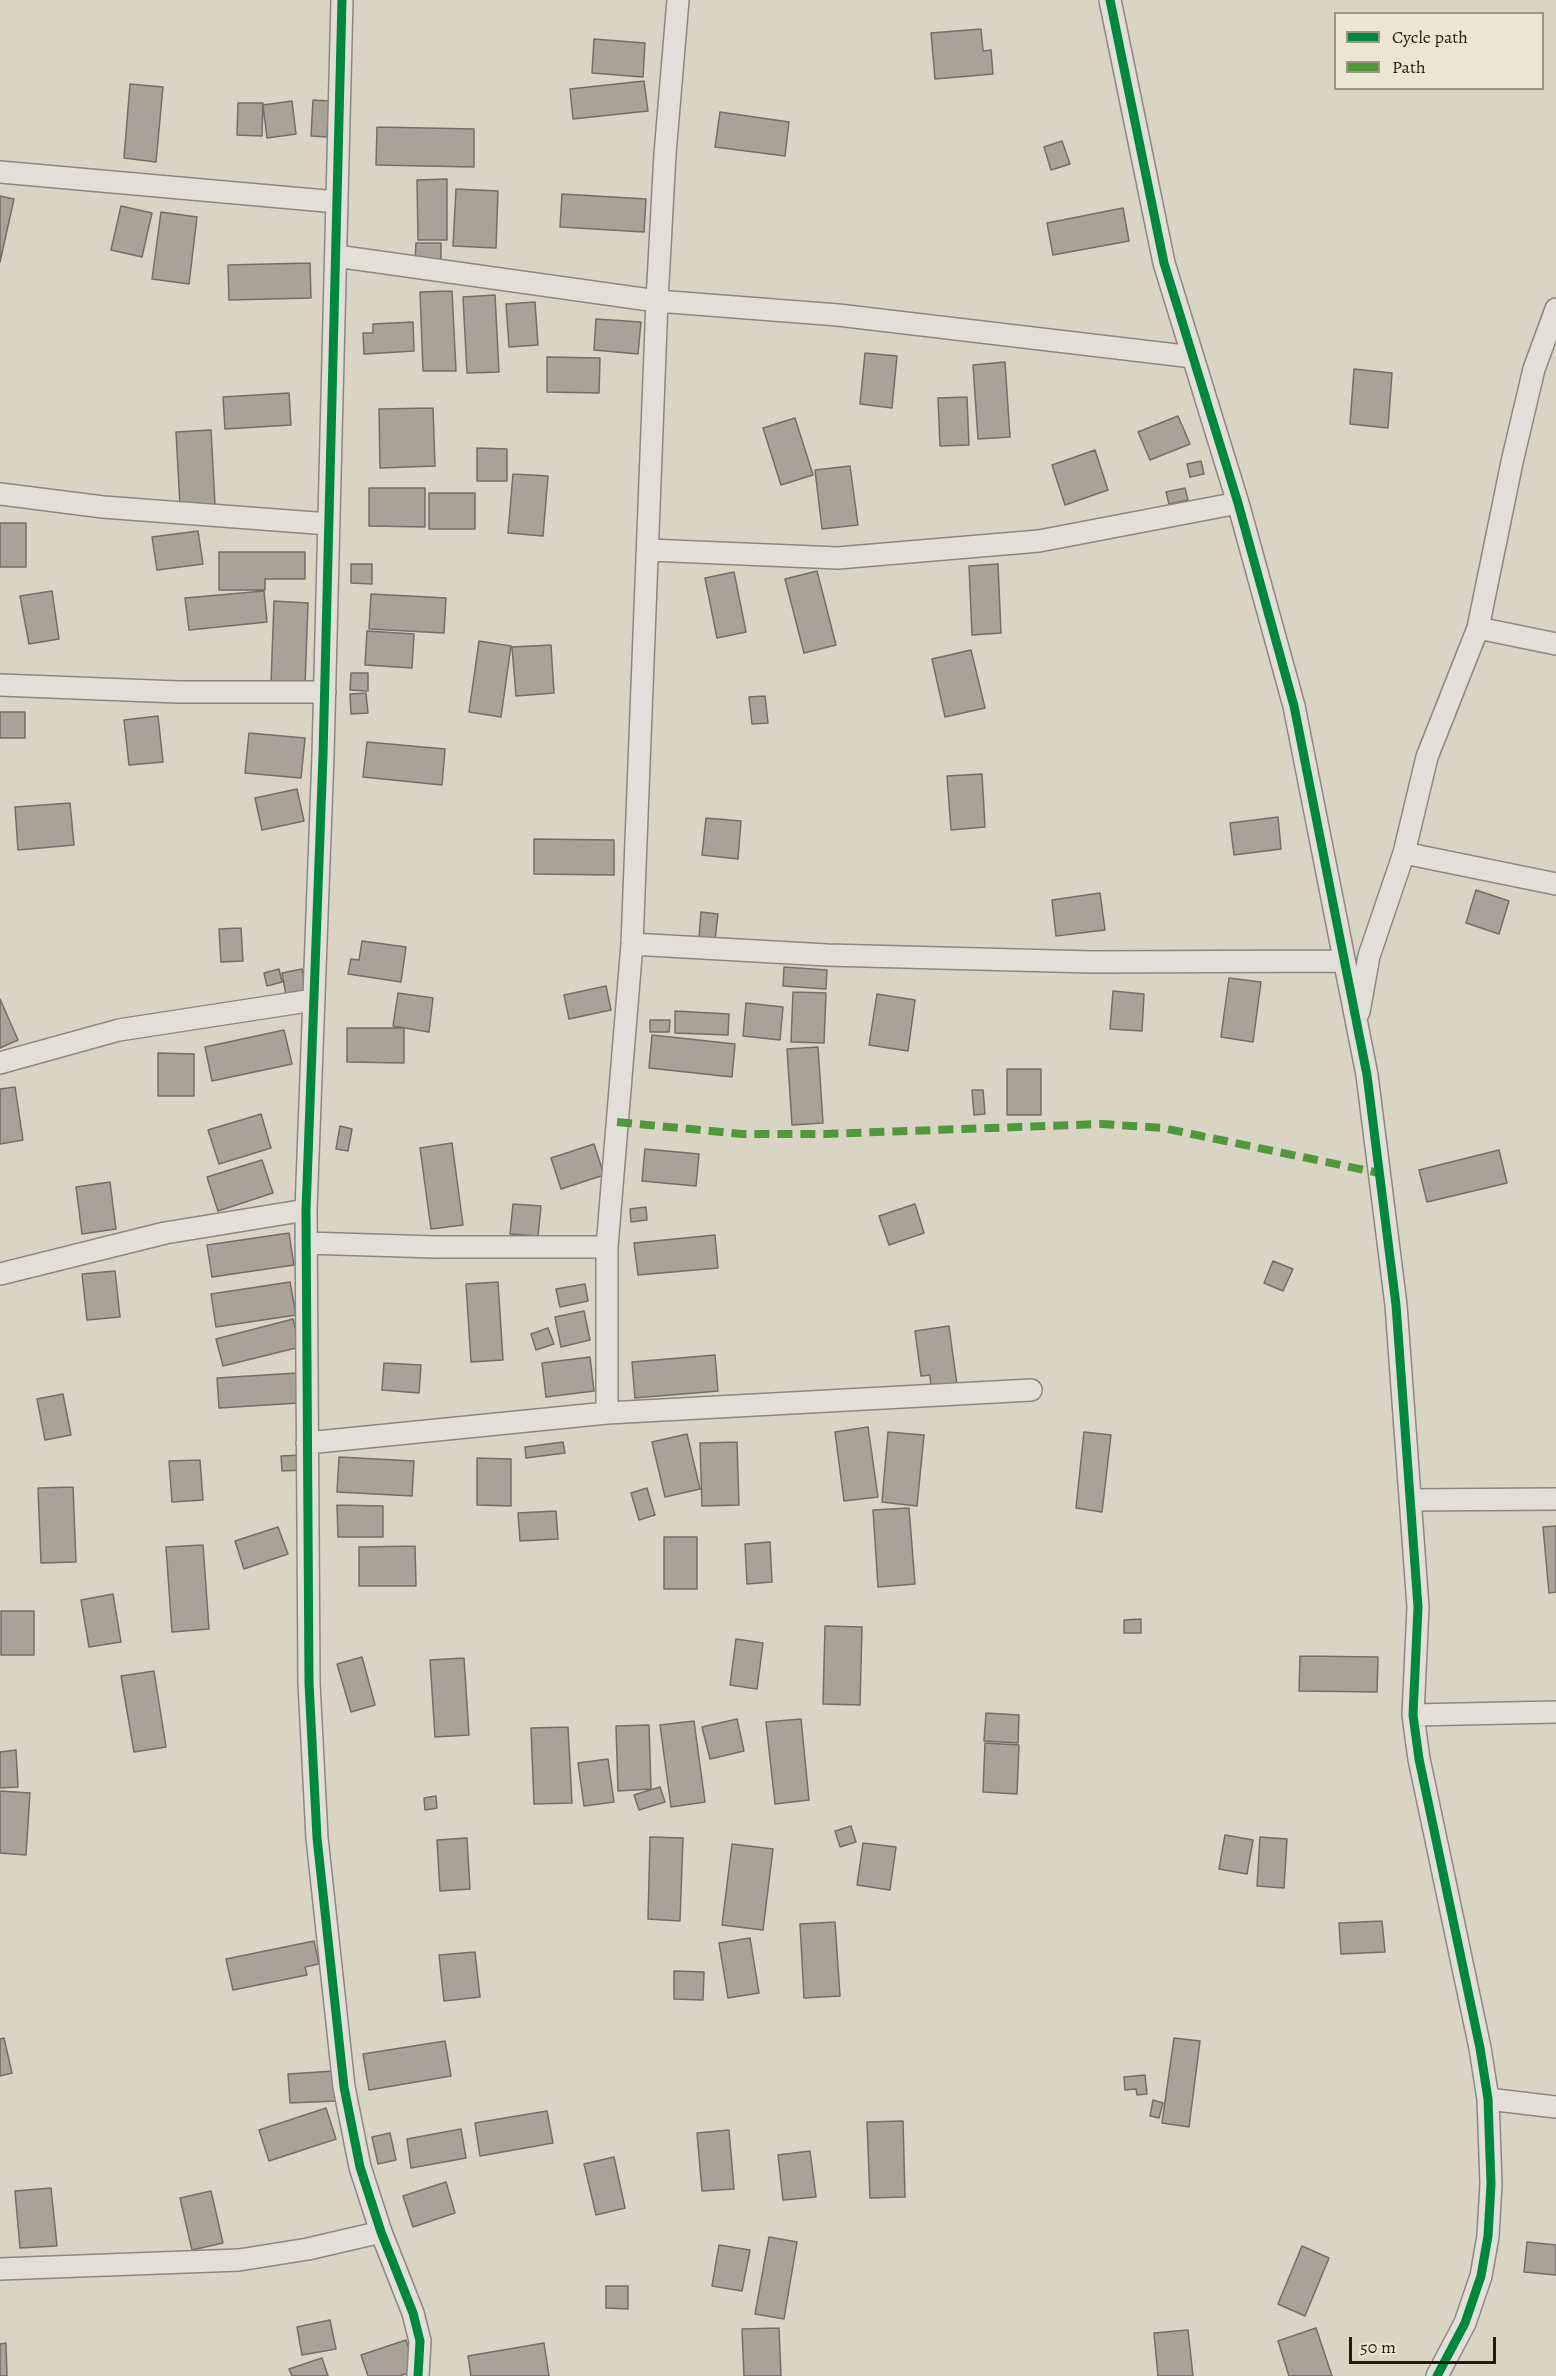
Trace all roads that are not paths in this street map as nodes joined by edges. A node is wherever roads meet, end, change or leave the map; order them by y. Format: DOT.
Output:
graph roads {
  1 [pos="342,0"];
  2 [pos="678,0"];
  3 [pos="1110,0"];
  4 [pos="0,172"];
  5 [pos="337,202"];
  6 [pos="336,256"];
  7 [pos="657,301"];
  8 [pos="1556,309"];
  9 [pos="1193,357"];
  10 [pos="0,494"];
  11 [pos="1238,503"];
  12 [pos="329,524"];
  13 [pos="649,550"];
  14 [pos="1478,628"];
  15 [pos="1556,644"];
  16 [pos="0,685"];
  17 [pos="325,692"];
  18 [pos="1404,853"];
  19 [pos="1556,884"];
  20 [pos="632,944"];
  21 [pos="1344,961"];
  22 [pos="314,1000"];
  23 [pos="1357,1024"];
  24 [pos="0,1064"];
  25 [pos="306,1210"];
  26 [pos="306,1243"];
  27 [pos="607,1247"];
  28 [pos="0,1274"];
  29 [pos="1031,1390"];
  30 [pos="607,1413"];
  31 [pos="307,1443"];
  32 [pos="1556,1499"];
  33 [pos="1410,1500"];
  34 [pos="1556,1712"];
  35 [pos="1413,1715"];
  36 [pos="1488,2099"];
  37 [pos="1556,2107"];
  38 [pos="381,2232"];
  39 [pos="0,2269"];
  40 [pos="418,2376"];
  41 [pos="1437,2376"];
  1 -- 5 [label="street"];
  2 -- 7 [label="street"];
  3 -- 9 [label="street"];
  4 -- 5 [label="street"];
  5 -- 6 [label="street"];
  6 -- 7 [label="street"];
  6 -- 12 [label="street"];
  7 -- 9 [label="street"];
  7 -- 13 [label="street"];
  8 -- 14 [label="street"];
  9 -- 11 [label="street"];
  10 -- 12 [label="street"];
  11 -- 13 [label="street"];
  11 -- 21 [label="street"];
  12 -- 17 [label="street"];
  13 -- 20 [label="street"];
  14 -- 15 [label="street"];
  14 -- 18 [label="street"];
  16 -- 17 [label="street"];
  17 -- 22 [label="street"];
  18 -- 19 [label="street"];
  18 -- 23 [label="street"];
  20 -- 21 [label="street"];
  20 -- 27 [label="street"];
  21 -- 23 [label="street"];
  22 -- 24 [label="street"];
  22 -- 25 [label="street"];
  23 -- 33 [label="street"];
  25 -- 26 [label="street"];
  25 -- 28 [label="street"];
  26 -- 27 [label="street"];
  26 -- 31 [label="street"];
  27 -- 30 [label="street"];
  29 -- 30 [label="street"];
  30 -- 31 [label="street"];
  31 -- 38 [label="street"];
  32 -- 33 [label="street"];
  33 -- 35 [label="street"];
  34 -- 35 [label="street"];
  35 -- 36 [label="street"];
  36 -- 37 [label="street"];
  36 -- 41 [label="street"];
  38 -- 39 [label="street"];
  38 -- 40 [label="street"];
}
